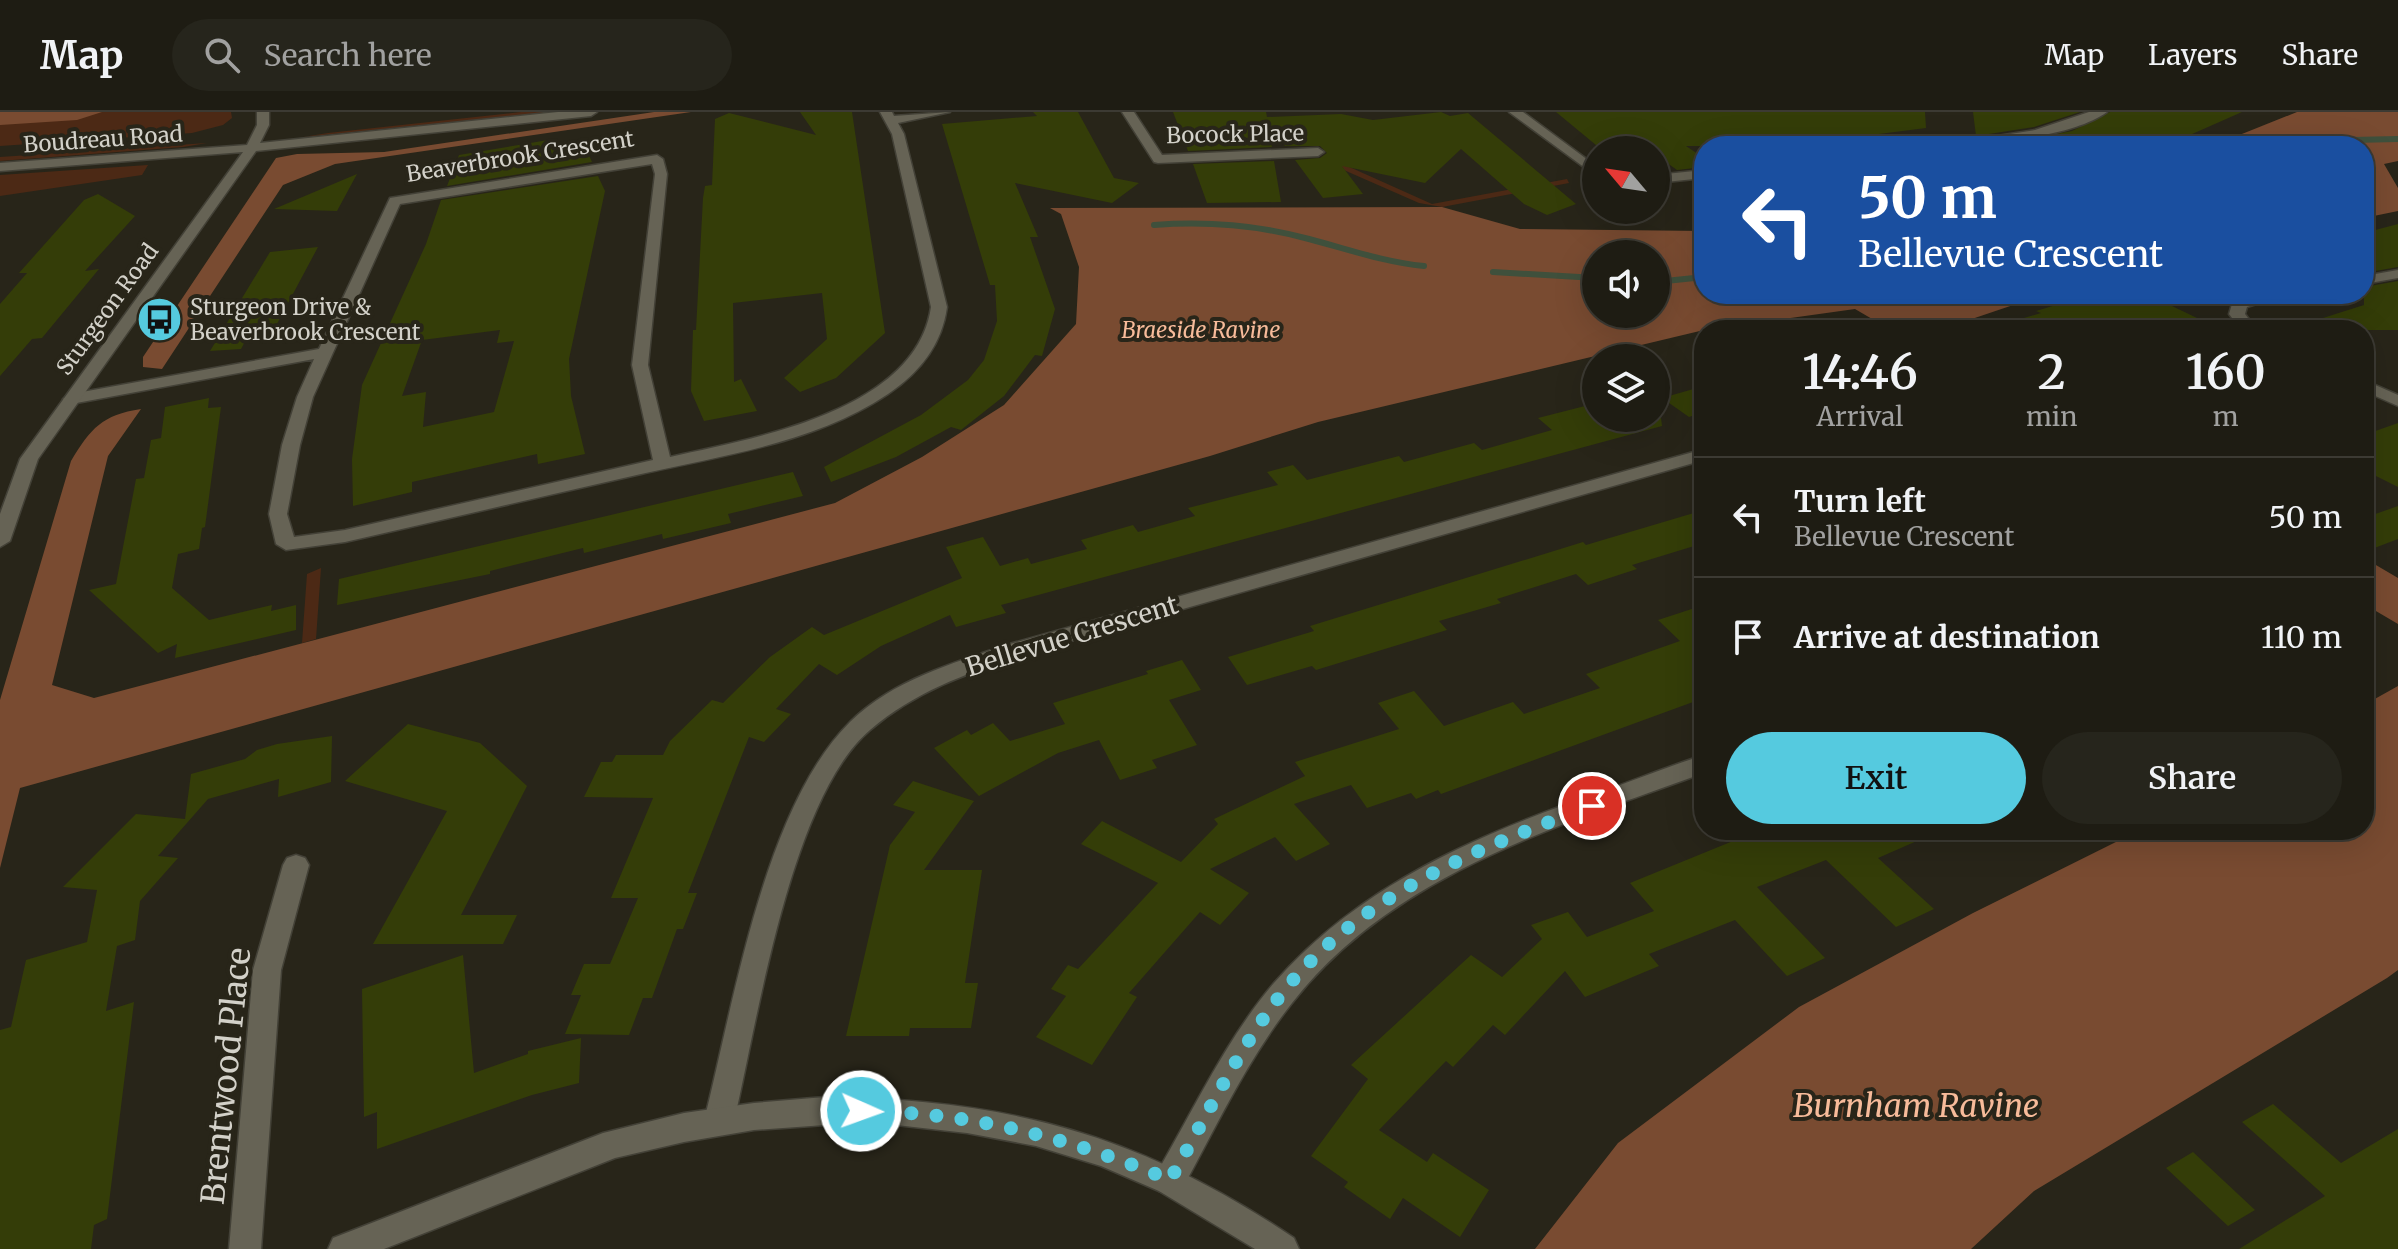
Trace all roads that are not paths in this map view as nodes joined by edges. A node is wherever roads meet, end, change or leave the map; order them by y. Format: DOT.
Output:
graph roads {
  1 [pos="263,112"];
  2 [pos="468,112"];
  3 [pos="591,112"];
  4 [pos="944,112"];
  5 [pos="1128,112"];
  6 [pos="1515,112"];
  7 [pos="2101,112"];
  8 [pos="890,116"];
  9 [pos="259,133"];
  10 [pos="2015,136"];
  11 [pos="251,148"];
  12 [pos="1318,152"];
  13 [pos="0,153"];
  14 [pos="1582,162"];
  15 [pos="0,167"];
  16 [pos="1694,175"];
  17 [pos="1670,178"];
  18 [pos="2398,274"];
  19 [pos="2374,278"];
  20 [pos="322,353"];
  21 [pos="2374,390"];
  22 [pos="71,399"];
  23 [pos="2398,401"];
  24 [pos="1694,457"];
  25 [pos="663,463"];
  26 [pos="0,541"];
  27 [pos="1694,768"];
  28 [pos="296,865"];
  29 [pos="719,1121"];
  30 [pos="1170,1180"];
  31 [pos="245,1249"];
  32 [pos="344,1249"];
  33 [pos="1283,1249"];
  1 -- 9 [label="street, Sturgeon Road"];
  2 -- 9 [label="street, Boudreau Road"];
  3 -- 11 [label="street, Boudreau Road"];
  4 -- 8 [label="street"];
  5 -- 12 [label="street, Bocock Place"];
  6 -- 14 [label="street"];
  7 -- 10 [label="street"];
  8 -- 25 [label="street, Beaverbrook Crescent"];
  9 -- 11 [label="street, Sturgeon Road"];
  9 -- 13 [label="street, Boudreau Road"];
  11 -- 15 [label="street, Boudreau Road"];
  11 -- 22 [label="street, Sturgeon Road"];
  16 -- 17 [label="street"];
  18 -- 19 [label="street"];
  20 -- 22 [label="street"];
  20 -- 25 [label="street, Beaverbrook Crescent"];
  20 -- 25 [label="street, Beaverbrook Crescent"];
  21 -- 23 [label="street"];
  22 -- 26 [label="street, Sturgeon Road"];
  24 -- 29 [label="street, Bellevue Crescent"];
  27 -- 30 [label="street"];
  28 -- 31 [label="street, Brentwood Place"];
  29 -- 30 [label="street"];
  29 -- 32 [label="street"];
  30 -- 33 [label="street"];
}
